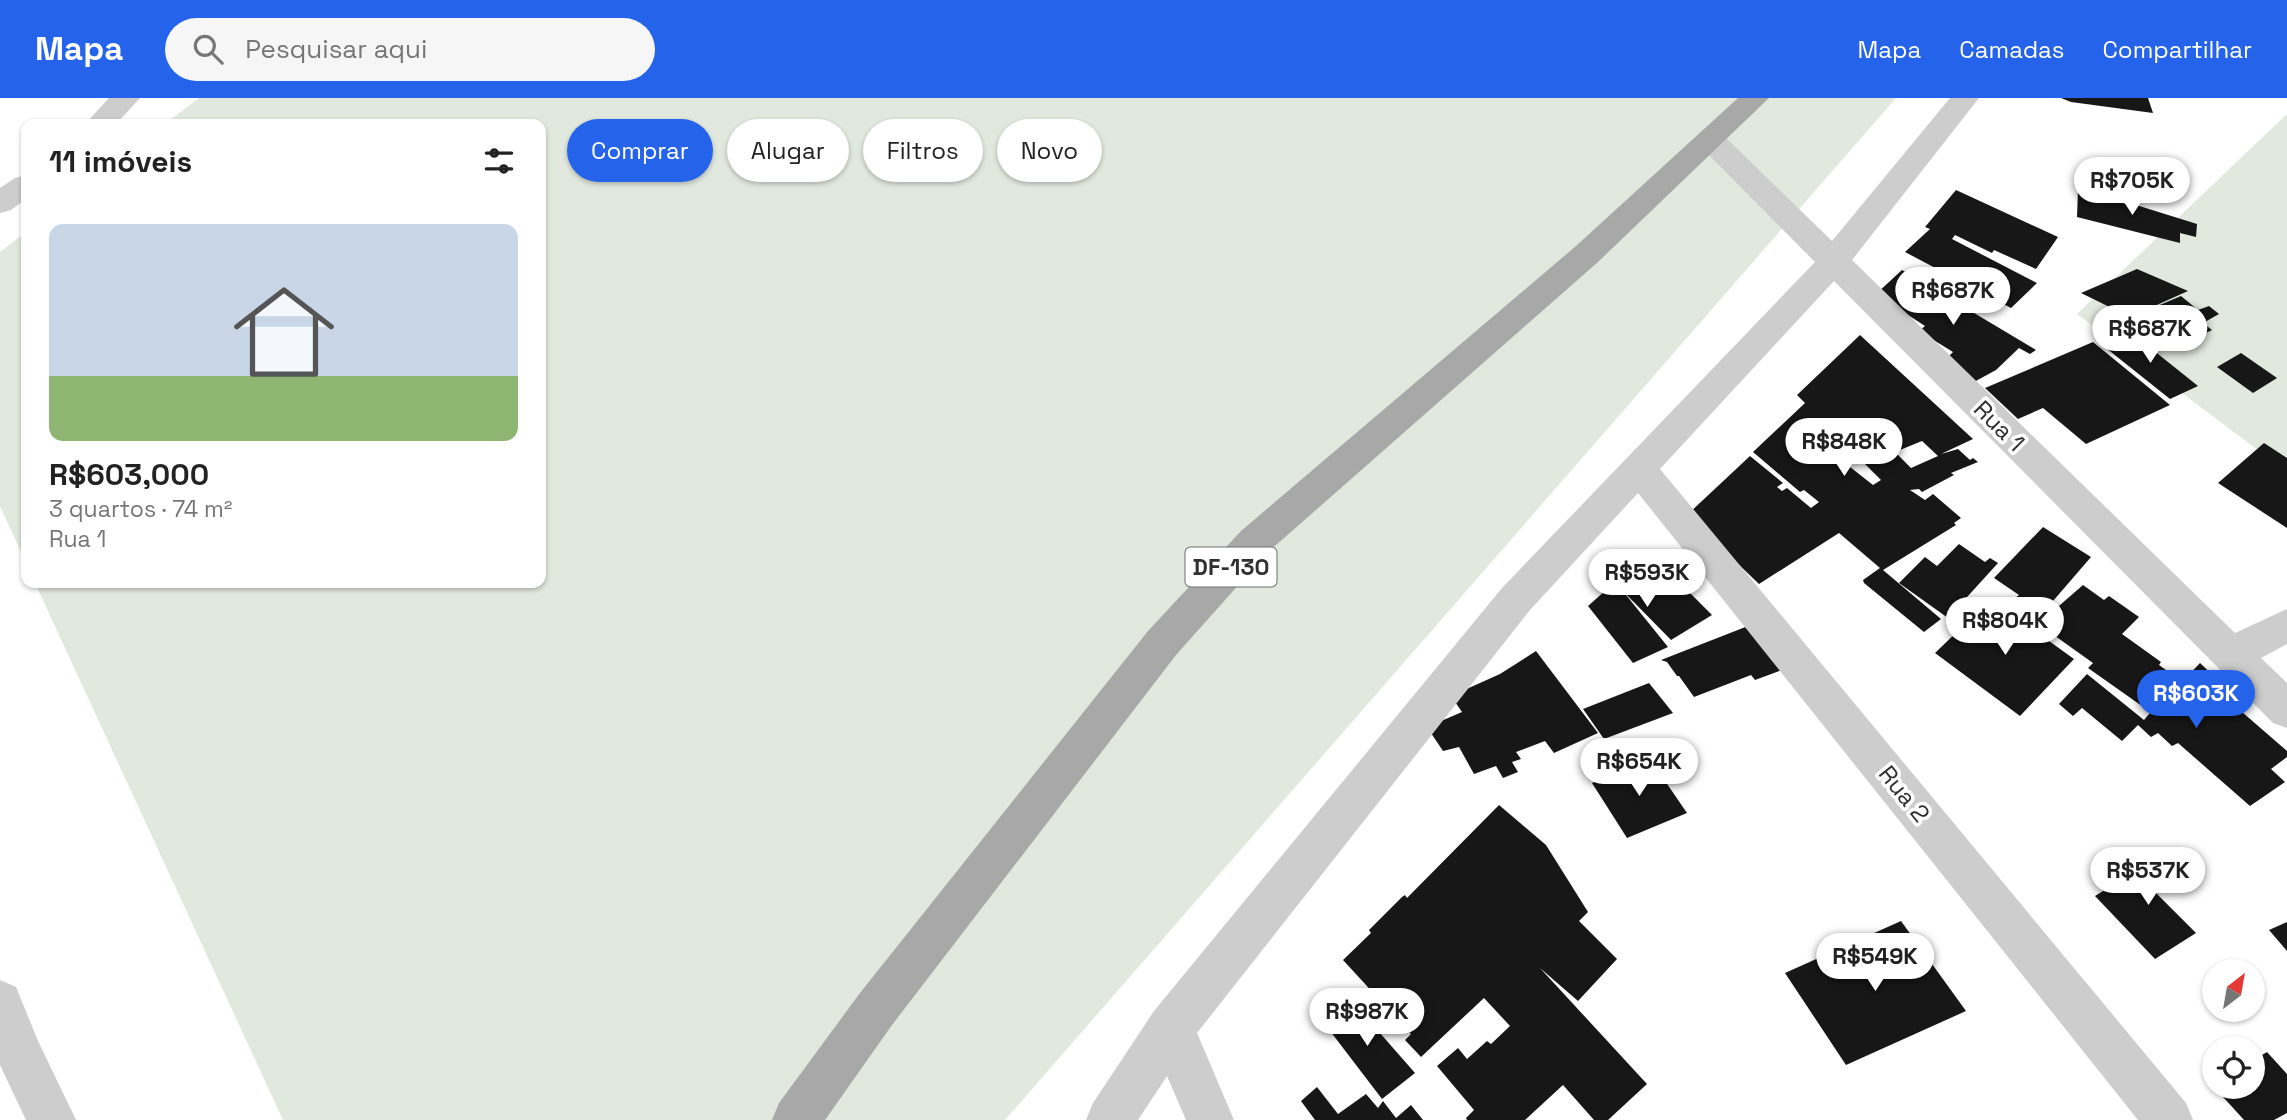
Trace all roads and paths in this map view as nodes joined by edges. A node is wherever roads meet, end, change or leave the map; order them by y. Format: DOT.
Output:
graph roads {
  1 [pos="127,98"];
  2 [pos="1755,98"];
  3 [pos="1965,98"];
  4 [pos="104,119"];
  5 [pos="1711,141"];
  6 [pos="21,188"];
  7 [pos="0,203"];
  8 [pos="1833,262"];
  9 [pos="1639,469"];
  10 [pos="2287,625"];
  11 [pos="2231,655"];
  12 [pos="2287,710"];
  13 [pos="0,1003"];
  14 [pos="1171,1028"];
  15 [pos="52,1120"];
  16 [pos="796,1120"];
  17 [pos="1110,1120"];
  18 [pos="1210,1120"];
  19 [pos="2169,1120"];
  1 -- 4 [label="street"];
  2 -- 5 [label="main road, DF-130"];
  3 -- 8 [label="street"];
  5 -- 8 [label="street, Rua 1"];
  5 -- 16 [label="main road, DF-130"];
  6 -- 7 [label="street"];
  8 -- 9 [label="street"];
  8 -- 11 [label="street, Rua 1"];
  9 -- 14 [label="street"];
  9 -- 19 [label="street, Rua 2"];
  10 -- 11 [label="street"];
  11 -- 12 [label="street, Rua 1"];
  13 -- 15 [label="street"];
  14 -- 17 [label="street"];
  14 -- 18 [label="street"];
}
